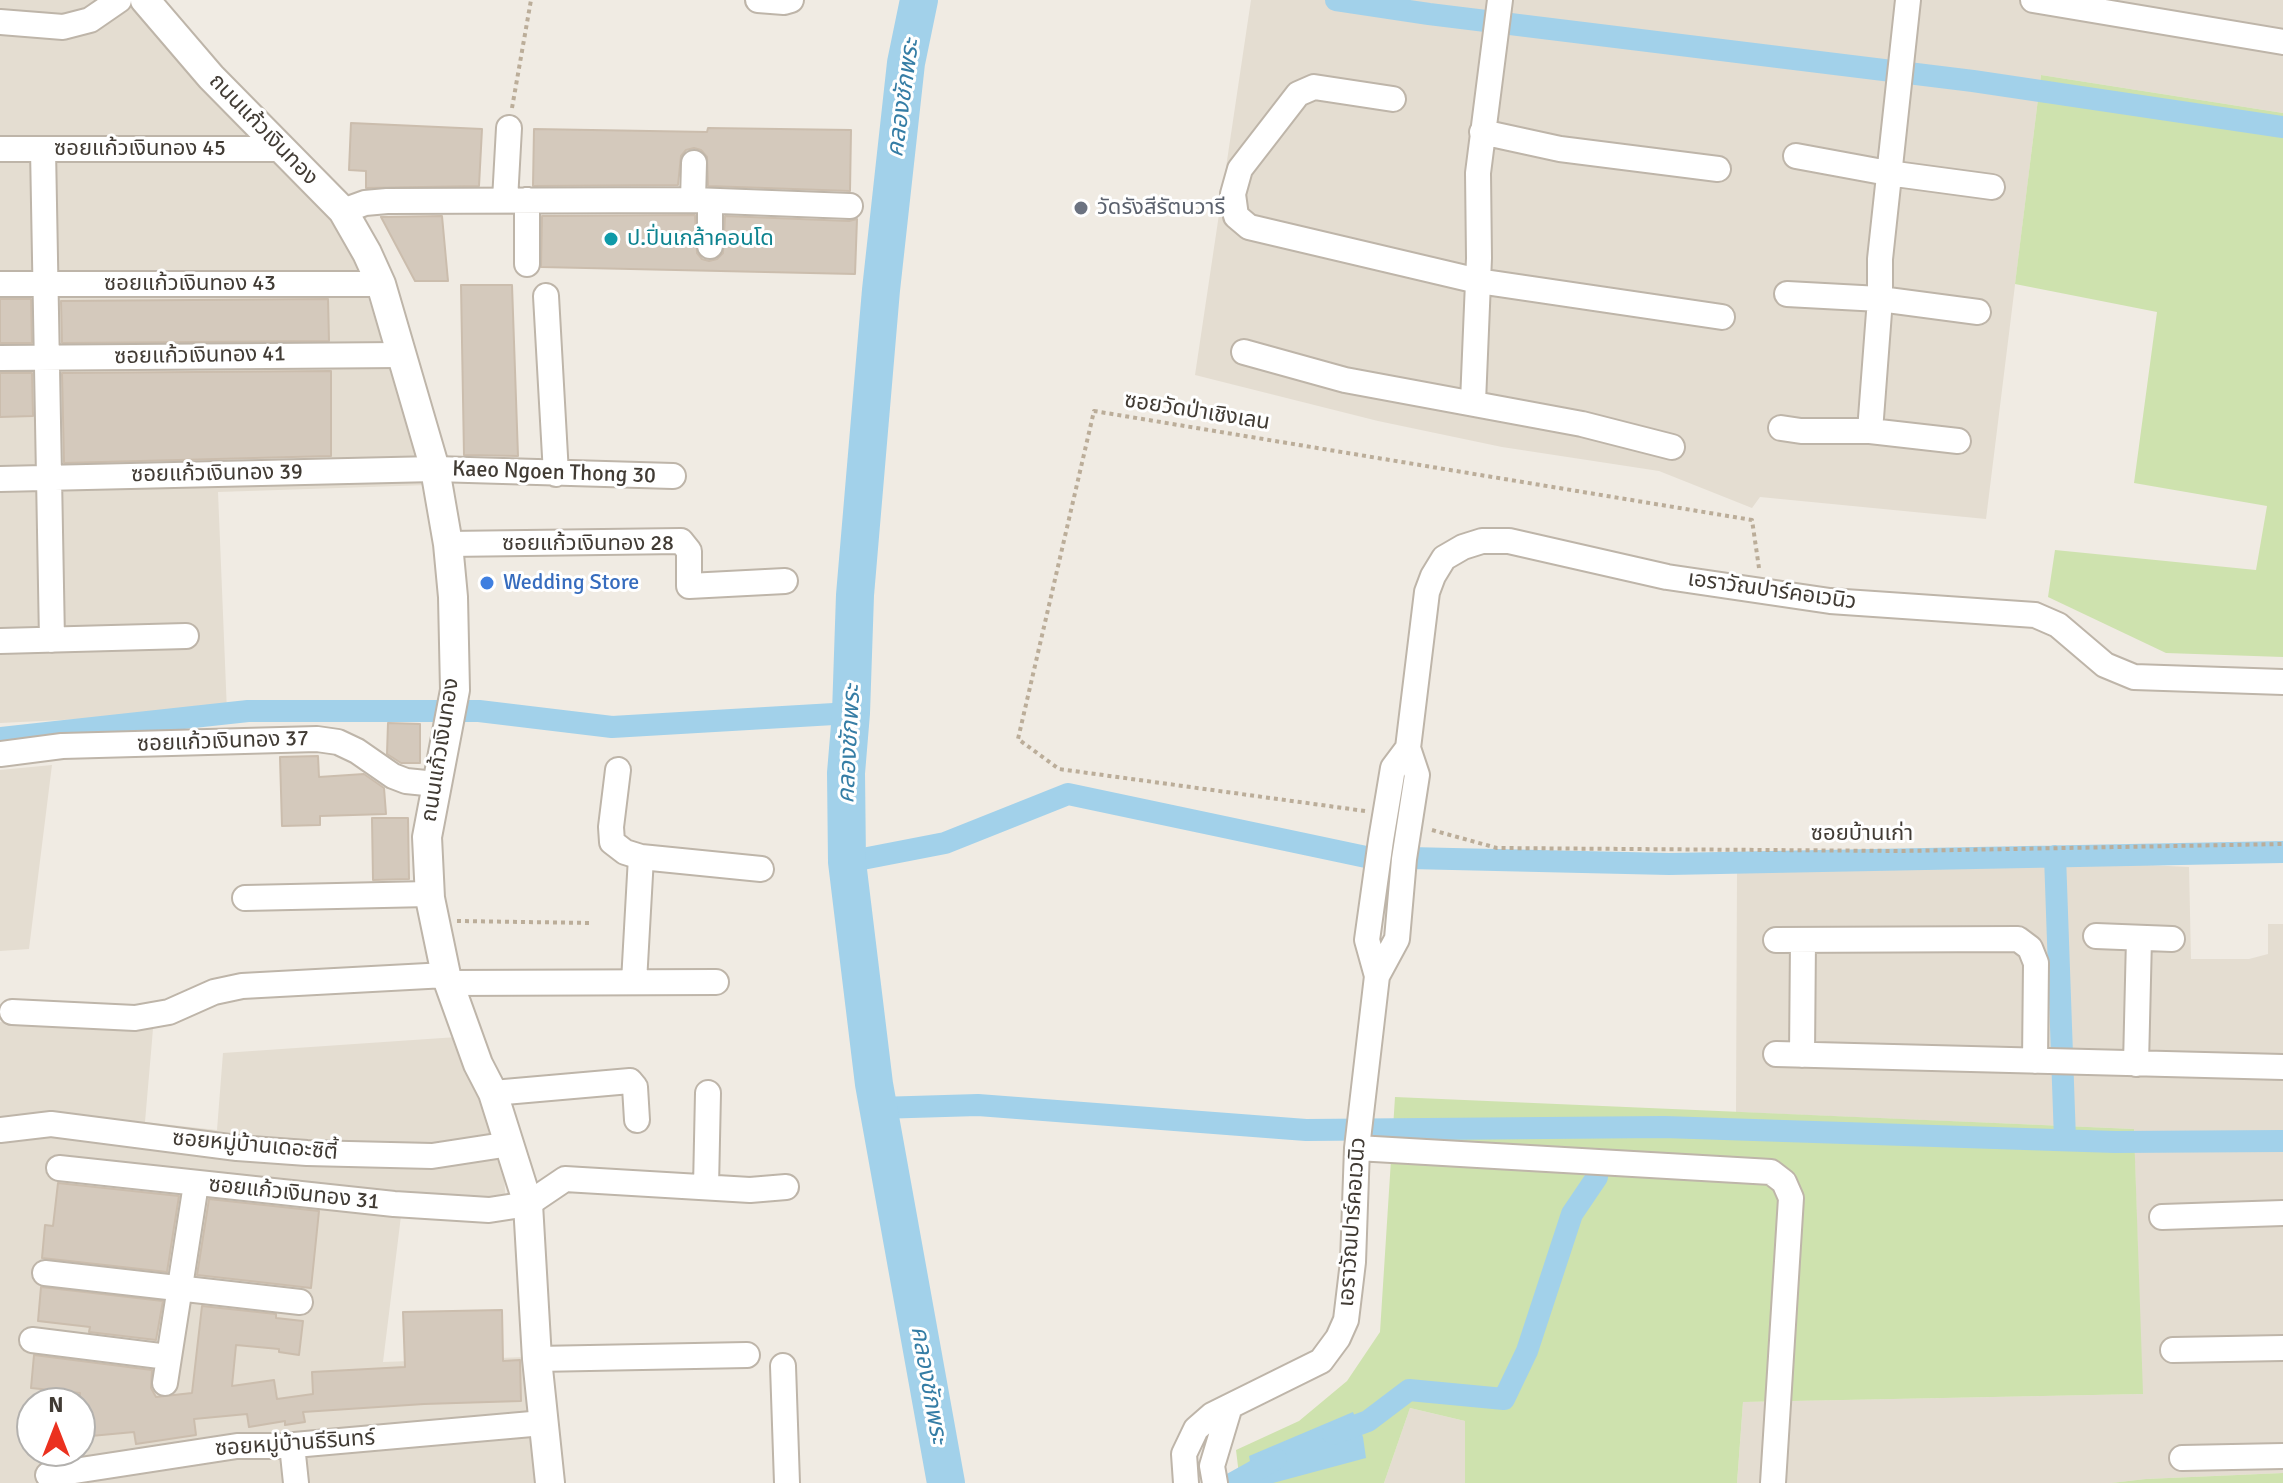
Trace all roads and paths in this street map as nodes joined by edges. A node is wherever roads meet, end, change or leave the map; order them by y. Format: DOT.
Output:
graph roads {
  1 [pos="119,0"];
  2 [pos="145,0"];
  3 [pos="531,0"];
  4 [pos="758,0"];
  5 [pos="791,0"];
  6 [pos="1500,0"];
  7 [pos="1908,0"];
  8 [pos="2033,0"];
  9 [pos="0,22"];
  10 [pos="2283,42"];
  11 [pos="1393,99"];
  12 [pos="509,128"];
  13 [pos="1482,132"];
  14 [pos="0,149"];
  15 [pos="43,149"];
  16 [pos="280,149"];
  17 [pos="1796,156"];
  18 [pos="694,163"];
  19 [pos="1718,169"];
  20 [pos="1888,173"];
  21 [pos="1992,187"];
  22 [pos="516,200"];
  23 [pos="702,200"];
  24 [pos="850,206"];
  25 [pos="343,211"];
  26 [pos="710,246"];
  27 [pos="527,264"];
  28 [pos="1478,281"];
  29 [pos="0,284"];
  30 [pos="46,284"];
  31 [pos="381,284"];
  32 [pos="1787,294"];
  33 [pos="546,296"];
  34 [pos="1880,299"];
  35 [pos="1978,312"];
  36 [pos="1722,317"];
  37 [pos="1244,352"];
  38 [pos="401,355"];
  39 [pos="0,358"];
  40 [pos="47,358"];
  41 [pos="1473,402"];
  42 [pos="1781,428"];
  43 [pos="1870,431"];
  44 [pos="1958,441"];
  45 [pos="1672,447"];
  46 [pos="435,469"];
  47 [pos="556,474"];
  48 [pos="673,476"];
  49 [pos="49,478"];
  50 [pos="0,479"];
  51 [pos="448,544"];
  52 [pos="785,581"];
  53 [pos="1763,590"];
  54 [pos="186,636"];
  55 [pos="52,640"];
  56 [pos="0,641"];
  57 [pos="2283,682"];
  58 [pos="1408,748"];
  59 [pos="0,754"];
  60 [pos="618,770"];
  61 [pos="436,784"];
  62 [pos="1346,808"];
  63 [pos="1442,833"];
  64 [pos="2283,844"];
  65 [pos="641,857"];
  66 [pos="761,869"];
  67 [pos="245,898"];
  68 [pos="432,907"];
  69 [pos="591,923"];
  70 [pos="2096,936"];
  71 [pos="2139,938"];
  72 [pos="2172,939"];
  73 [pos="1776,940"];
  74 [pos="1803,940"];
  75 [pos="1377,976"];
  76 [pos="447,979"];
  77 [pos="634,982"];
  78 [pos="716,982"];
  79 [pos="12,1012"];
  80 [pos="1776,1054"];
  81 [pos="1802,1055"];
  82 [pos="2053,1062"];
  83 [pos="2136,1064"];
  84 [pos="2283,1067"];
  85 [pos="493,1093"];
  86 [pos="708,1093"];
  87 [pos="637,1120"];
  88 [pos="0,1130"];
  89 [pos="510,1144"];
  90 [pos="1357,1147"];
  91 [pos="59,1168"];
  92 [pos="196,1184"];
  93 [pos="706,1187"];
  94 [pos="786,1187"];
  95 [pos="528,1204"];
  96 [pos="2283,1213"];
  97 [pos="2162,1217"];
  98 [pos="45,1273"];
  99 [pos="181,1289"];
  100 [pos="300,1302"];
  101 [pos="32,1340"];
  102 [pos="2283,1348"];
  103 [pos="2173,1350"];
  104 [pos="747,1355"];
  105 [pos="168,1357"];
  106 [pos="537,1359"];
  107 [pos="783,1366"];
  108 [pos="165,1383"];
  109 [pos="1230,1406"];
  110 [pos="543,1423"];
  111 [pos="292,1445"];
  112 [pos="2283,1456"];
  113 [pos="2182,1458"];
  114 [pos="48,1475"];
  115 [pos="296,1483"];
  116 [pos="550,1483"];
  117 [pos="787,1483"];
  118 [pos="1186,1483"];
  119 [pos="1215,1483"];
  120 [pos="1773,1483"];
  1 -- 9 [label="street"];
  2 -- 16 [label="street, ถนนแก้วเงินทอง"];
  3 -- 12 [label="path"];
  4 -- 5 [label="street"];
  6 -- 13 [label="street"];
  7 -- 20 [label="street"];
  8 -- 10 [label="street"];
  11 -- 28 [label="street"];
  12 -- 22 [label="street"];
  13 -- 19 [label="street"];
  13 -- 28 [label="street"];
  14 -- 15 [label="street, ซอยแก้วเงินทอง 45"];
  15 -- 16 [label="street, ซอยแก้วเงินทอง 45"];
  15 -- 30 [label="street"];
  16 -- 25 [label="street, ถนนแก้วเงินทอง"];
  17 -- 20 [label="street"];
  18 -- 23 [label="street"];
  20 -- 21 [label="street"];
  20 -- 34 [label="street"];
  22 -- 23 [label="street"];
  22 -- 25 [label="street"];
  22 -- 27 [label="street"];
  23 -- 24 [label="street"];
  23 -- 26 [label="street"];
  25 -- 31 [label="street, ถนนแก้วเงินทอง"];
  28 -- 36 [label="street"];
  28 -- 41 [label="street"];
  29 -- 30 [label="street, ซอยแก้วเงินทอง 43"];
  30 -- 31 [label="street, ซอยแก้วเงินทอง 43"];
  30 -- 40 [label="street"];
  31 -- 38 [label="street, ถนนแก้วเงินทอง"];
  32 -- 34 [label="street"];
  33 -- 47 [label="street"];
  34 -- 35 [label="street"];
  34 -- 43 [label="street"];
  37 -- 41 [label="street"];
  38 -- 40 [label="street, ซอยแก้วเงินทอง 41"];
  38 -- 46 [label="street, ถนนแก้วเงินทอง"];
  39 -- 40 [label="street, ซอยแก้วเงินทอง 41"];
  40 -- 49 [label="street"];
  41 -- 45 [label="street"];
  42 -- 43 [label="street"];
  43 -- 44 [label="street"];
  46 -- 47 [label="street, Kaeo Ngoen Thong 30"];
  46 -- 49 [label="street, ซอยแก้วเงินทอง 39"];
  46 -- 51 [label="street, ถนนแก้วเงินทอง"];
  47 -- 48 [label="street, Kaeo Ngoen Thong 30"];
  49 -- 50 [label="street, ซอยแก้วเงินทอง 39"];
  49 -- 55 [label="street"];
  51 -- 52 [label="street, ซอยแก้วเงินทอง 28"];
  51 -- 61 [label="street, ถนนแก้วเงินทอง"];
  53 -- 57 [label="street, เอราวัณปาร์คอเวนิว"];
  53 -- 58 [label="street, เอราวัณปาร์คอเวนิว"];
  53 -- 62 [label="path, ซอยวัดป่าเชิงเลน"];
  54 -- 55 [label="street"];
  55 -- 56 [label="street"];
  58 -- 75 [label="street, เอราวัณปาร์คอเวนิว"];
  58 -- 75 [label="street, เอราวัณปาร์คอเวนิว"];
  59 -- 61 [label="street, ซอยแก้วเงินทอง 37"];
  60 -- 65 [label="street"];
  61 -- 68 [label="street, ถนนแก้วเงินทอง"];
  63 -- 64 [label="path, ซอยบ้านเก่า"];
  65 -- 66 [label="street"];
  65 -- 77 [label="street"];
  67 -- 68 [label="street"];
  68 -- 69 [label="path"];
  68 -- 76 [label="street, ถนนแก้วเงินทอง"];
  70 -- 71 [label="street"];
  71 -- 72 [label="street"];
  71 -- 83 [label="street"];
  73 -- 74 [label="street"];
  74 -- 81 [label="street"];
  74 -- 82 [label="street"];
  75 -- 90 [label="street, เอราวัณปาร์คอเวนิว"];
  76 -- 77 [label="street"];
  76 -- 79 [label="street"];
  76 -- 85 [label="street, ถนนแก้วเงินทอง"];
  77 -- 78 [label="street"];
  80 -- 81 [label="street"];
  81 -- 82 [label="street"];
  82 -- 83 [label="street"];
  83 -- 84 [label="street"];
  85 -- 87 [label="street"];
  85 -- 89 [label="street, ถนนแก้วเงินทอง"];
  86 -- 93 [label="street"];
  88 -- 89 [label="street, ซอยหมู่บ้านเดอะซิตี้"];
  89 -- 95 [label="street, ถนนแก้วเงินทอง"];
  90 -- 109 [label="street, เอราวัณปาร์คอเวนิว"];
  90 -- 120 [label="street"];
  91 -- 92 [label="street, ซอยแก้วเงินทอง 31"];
  92 -- 95 [label="street, ซอยแก้วเงินทอง 31"];
  92 -- 99 [label="street"];
  93 -- 94 [label="street"];
  93 -- 95 [label="street"];
  95 -- 106 [label="street, ถนนแก้วเงินทอง"];
  96 -- 97 [label="street"];
  98 -- 99 [label="street"];
  99 -- 100 [label="street"];
  99 -- 105 [label="street"];
  101 -- 105 [label="street"];
  102 -- 103 [label="street"];
  104 -- 106 [label="street"];
  105 -- 108 [label="street"];
  106 -- 110 [label="street, ถนนแก้วเงินทอง"];
  107 -- 117 [label="street"];
  109 -- 118 [label="street, เอราวัณปาร์คอเวนิว"];
  109 -- 119 [label="street"];
  110 -- 111 [label="street, ซอยหมู่บ้านธีรินทร์"];
  110 -- 116 [label="street, ถนนแก้วเงินทอง"];
  111 -- 114 [label="street, ซอยหมู่บ้านธีรินทร์"];
  111 -- 115 [label="street"];
  112 -- 113 [label="street"];
}
